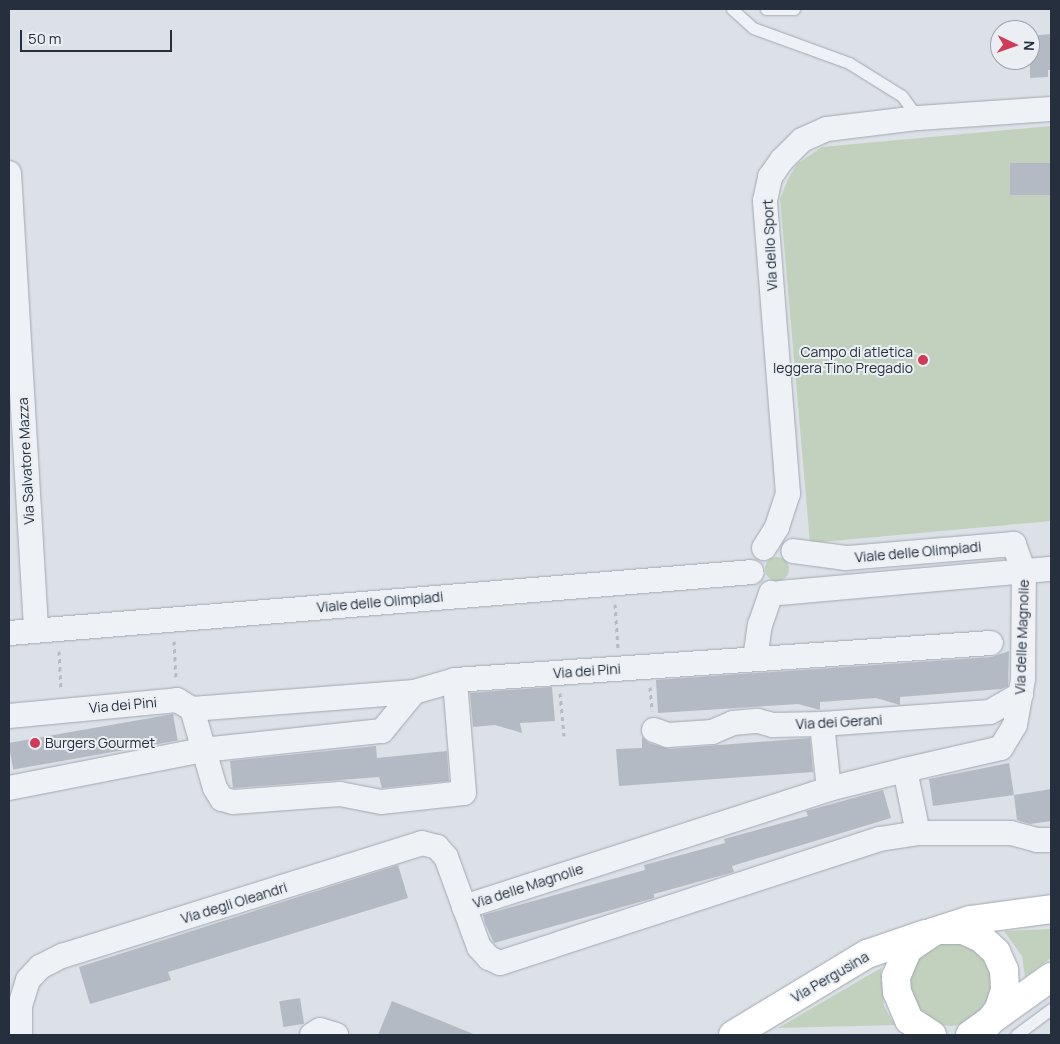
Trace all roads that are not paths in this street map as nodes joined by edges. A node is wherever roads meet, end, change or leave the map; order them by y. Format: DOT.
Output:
graph roads {
  1 [pos="732,9"];
  2 [pos="766,9"];
  3 [pos="794,9"];
  4 [pos="1051,109"];
  5 [pos="918,118"];
  6 [pos="9,173"];
  7 [pos="9,181"];
  8 [pos="14,336"];
  9 [pos="764,548"];
  10 [pos="793,551"];
  11 [pos="1051,569"];
  12 [pos="752,572"];
  13 [pos="1024,572"];
  14 [pos="776,593"];
  15 [pos="36,630"];
  16 [pos="9,633"];
  17 [pos="991,643"];
  18 [pos="755,659"];
  19 [pos="455,680"];
  20 [pos="414,692"];
  21 [pos="1021,694"];
  22 [pos="185,704"];
  23 [pos="9,716"];
  24 [pos="822,724"];
  25 [pos="654,730"];
  26 [pos="203,750"];
  27 [pos="905,770"];
  28 [pos="9,788"];
  29 [pos="829,789"];
  30 [pos="918,833"];
  31 [pos="1051,840"];
  32 [pos="464,907"];
  33 [pos="1051,909"];
  34 [pos="938,931"];
  35 [pos="1051,976"];
  36 [pos="1051,1009"];
  37 [pos="978,1030"];
  38 [pos="20,1035"];
  39 [pos="312,1035"];
  40 [pos="336,1035"];
  41 [pos="733,1035"];
  42 [pos="932,1035"];
  43 [pos="1016,1035"];
  1 -- 5 [label="lane"];
  2 -- 3 [label="lane"];
  4 -- 5 [label="street, Via dello Sport"];
  5 -- 9 [label="street, Via dello Sport"];
  6 -- 7 [label="street, Via Salvatore Mazza"];
  7 -- 8 [label="street, Via Salvatore Mazza"];
  8 -- 15 [label="street, Via Salvatore Mazza"];
  9 -- 10 [label="street"];
  9 -- 12 [label="street"];
  10 -- 13 [label="street, Viale delle Olimpiadi"];
  10 -- 14 [label="street"];
  11 -- 13 [label="street"];
  12 -- 14 [label="street"];
  12 -- 15 [label="street, Viale delle Olimpiadi"];
  13 -- 14 [label="street"];
  13 -- 21 [label="street, Via delle Magnolie"];
  14 -- 18 [label="street"];
  15 -- 16 [label="street, Viale delle Olimpiadi"];
  17 -- 18 [label="street, Via dei Pini"];
  18 -- 19 [label="street, Via dei Pini"];
  19 -- 20 [label="street, Via dei Pini"];
  19 -- 26 [label="street"];
  20 -- 22 [label="street, Via dei Pini"];
  20 -- 26 [label="street"];
  21 -- 24 [label="street, Via dei Gerani"];
  21 -- 27 [label="street, Via delle Magnolie"];
  22 -- 23 [label="street, Via dei Pini"];
  22 -- 26 [label="street"];
  24 -- 25 [label="street, Via dei Gerani"];
  24 -- 29 [label="street"];
  26 -- 28 [label="street"];
  27 -- 29 [label="street, Via delle Magnolie"];
  27 -- 30 [label="street"];
  29 -- 32 [label="street, Via delle Magnolie"];
  30 -- 31 [label="street, Via delle Magnolie"];
  30 -- 32 [label="street, Via delle Magnolie"];
  32 -- 38 [label="street, Via degli Oleandri"];
  33 -- 34 [label="main road"];
  34 -- 37 [label="main road"];
  34 -- 41 [label="main road, Via Pergusina"];
  34 -- 42 [label="main road"];
  35 -- 37 [label="main road"];
  36 -- 43 [label="lane"];
  39 -- 40 [label="street"];
}
